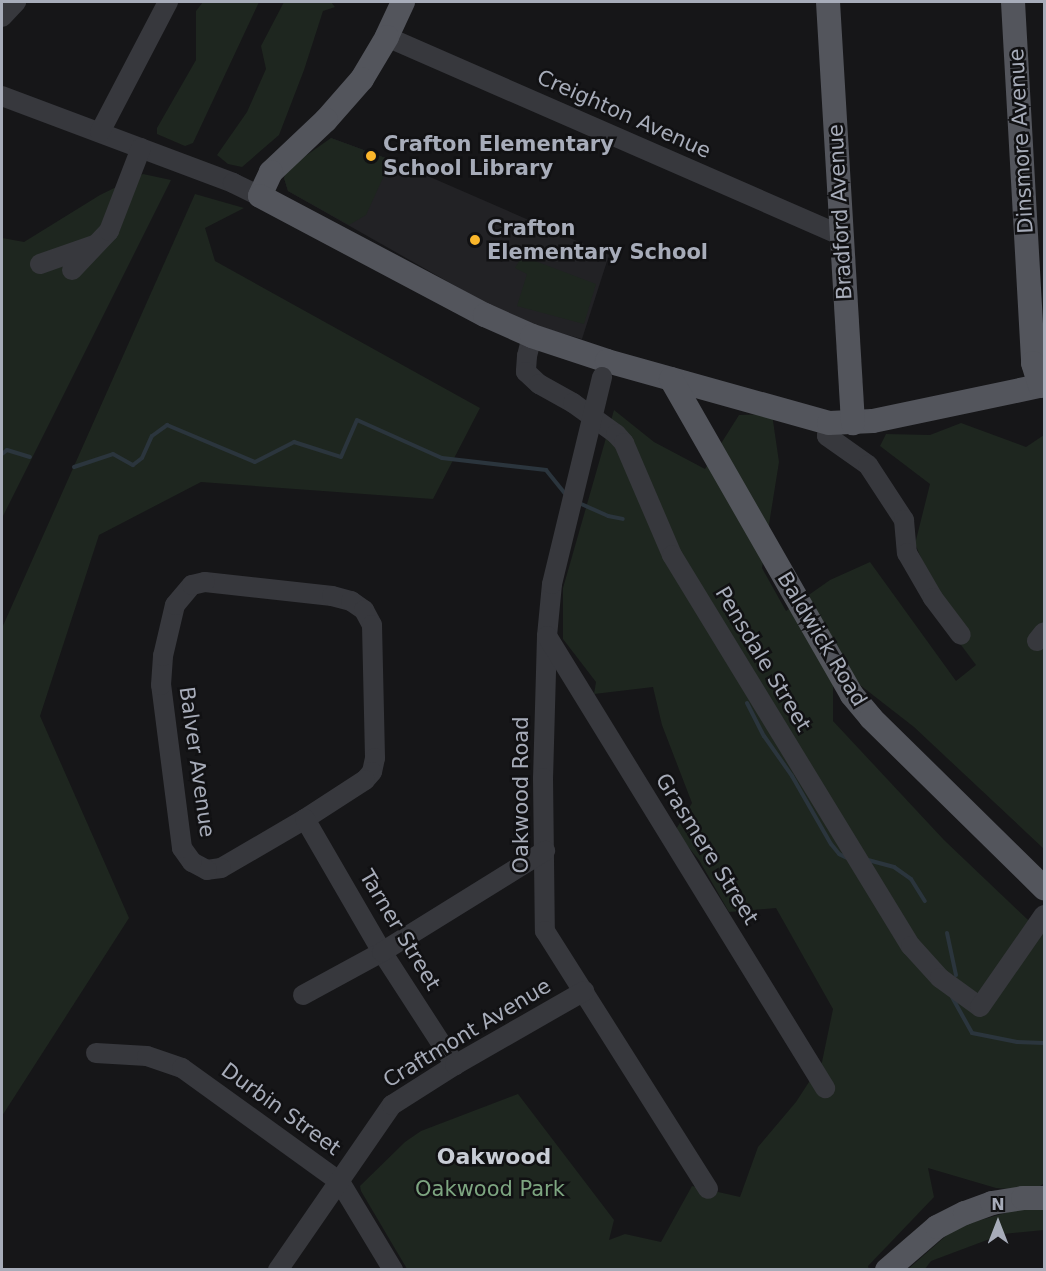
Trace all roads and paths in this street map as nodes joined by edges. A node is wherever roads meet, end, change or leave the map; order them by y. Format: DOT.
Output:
graph roads {
  1 [pos="16,2"];
  2 [pos="168,2"];
  3 [pos="403,2"];
  4 [pos="828,2"];
  5 [pos="1012,2"];
  6 [pos="2,16"];
  7 [pos="387,37"];
  8 [pos="2,97"];
  9 [pos="99,132"];
  10 [pos="148,151"];
  11 [pos="260,196"];
  12 [pos="842,236"];
  13 [pos="96,244"];
  14 [pos="40,264"];
  15 [pos="72,270"];
  16 [pos="532,336"];
  17 [pos="604,369"];
  18 [pos="671,379"];
  19 [pos="1042,386"];
  20 [pos="829,423"];
  21 [pos="853,423"];
  22 [pos="961,635"];
  23 [pos="547,636"];
  24 [pos="305,819"];
  25 [pos="544,851"];
  26 [pos="1044,888"];
  27 [pos="1044,915"];
  28 [pos="382,952"];
  29 [pos="584,991"];
  30 [pos="303,995"];
  31 [pos="96,1053"];
  32 [pos="455,1065"];
  33 [pos="825,1088"];
  34 [pos="340,1182"];
  35 [pos="708,1189"];
  36 [pos="1044,1198"];
  37 [pos="278,1269"];
  38 [pos="393,1269"];
  39 [pos="887,1269"];
  1 -- 6 [label="street"];
  2 -- 9 [label="street"];
  3 -- 7 [label="main road"];
  4 -- 12 [label="main road, Bradford Avenue"];
  5 -- 19 [label="main road, Dinsmore Avenue"];
  7 -- 11 [label="main road"];
  7 -- 12 [label="street, Creighton Avenue"];
  8 -- 9 [label="street"];
  9 -- 10 [label="street"];
  10 -- 11 [label="street"];
  10 -- 13 [label="street"];
  11 -- 16 [label="main road"];
  12 -- 21 [label="main road, Bradford Avenue"];
  13 -- 14 [label="street"];
  13 -- 15 [label="street"];
  16 -- 17 [label="main road"];
  16 -- 27 [label="street, Pensdale Street"];
  17 -- 18 [label="main road"];
  17 -- 23 [label="street, Oakwood Road, bridge"];
  18 -- 20 [label="main road"];
  18 -- 26 [label="main road, Baldwick Road"];
  19 -- 21 [label="main road"];
  20 -- 21 [label="main road"];
  20 -- 22 [label="street"];
  23 -- 25 [label="street, Oakwood Road"];
  23 -- 33 [label="street, Grasmere Street"];
  24 -- 24 [label="street, Balver Avenue"];
  24 -- 28 [label="street, Tarner Street"];
  25 -- 28 [label="street"];
  25 -- 29 [label="street, Oakwood Road"];
  28 -- 30 [label="street"];
  28 -- 32 [label="street, Tarner Street"];
  29 -- 32 [label="street, Craftmont Avenue"];
  29 -- 35 [label="street, Oakwood Road"];
  31 -- 34 [label="street, Durbin Street"];
  32 -- 34 [label="street, Craftmont Avenue"];
  34 -- 37 [label="street, Craftmont Avenue"];
  34 -- 38 [label="street, Durbin Street"];
  36 -- 39 [label="main road"];
}
